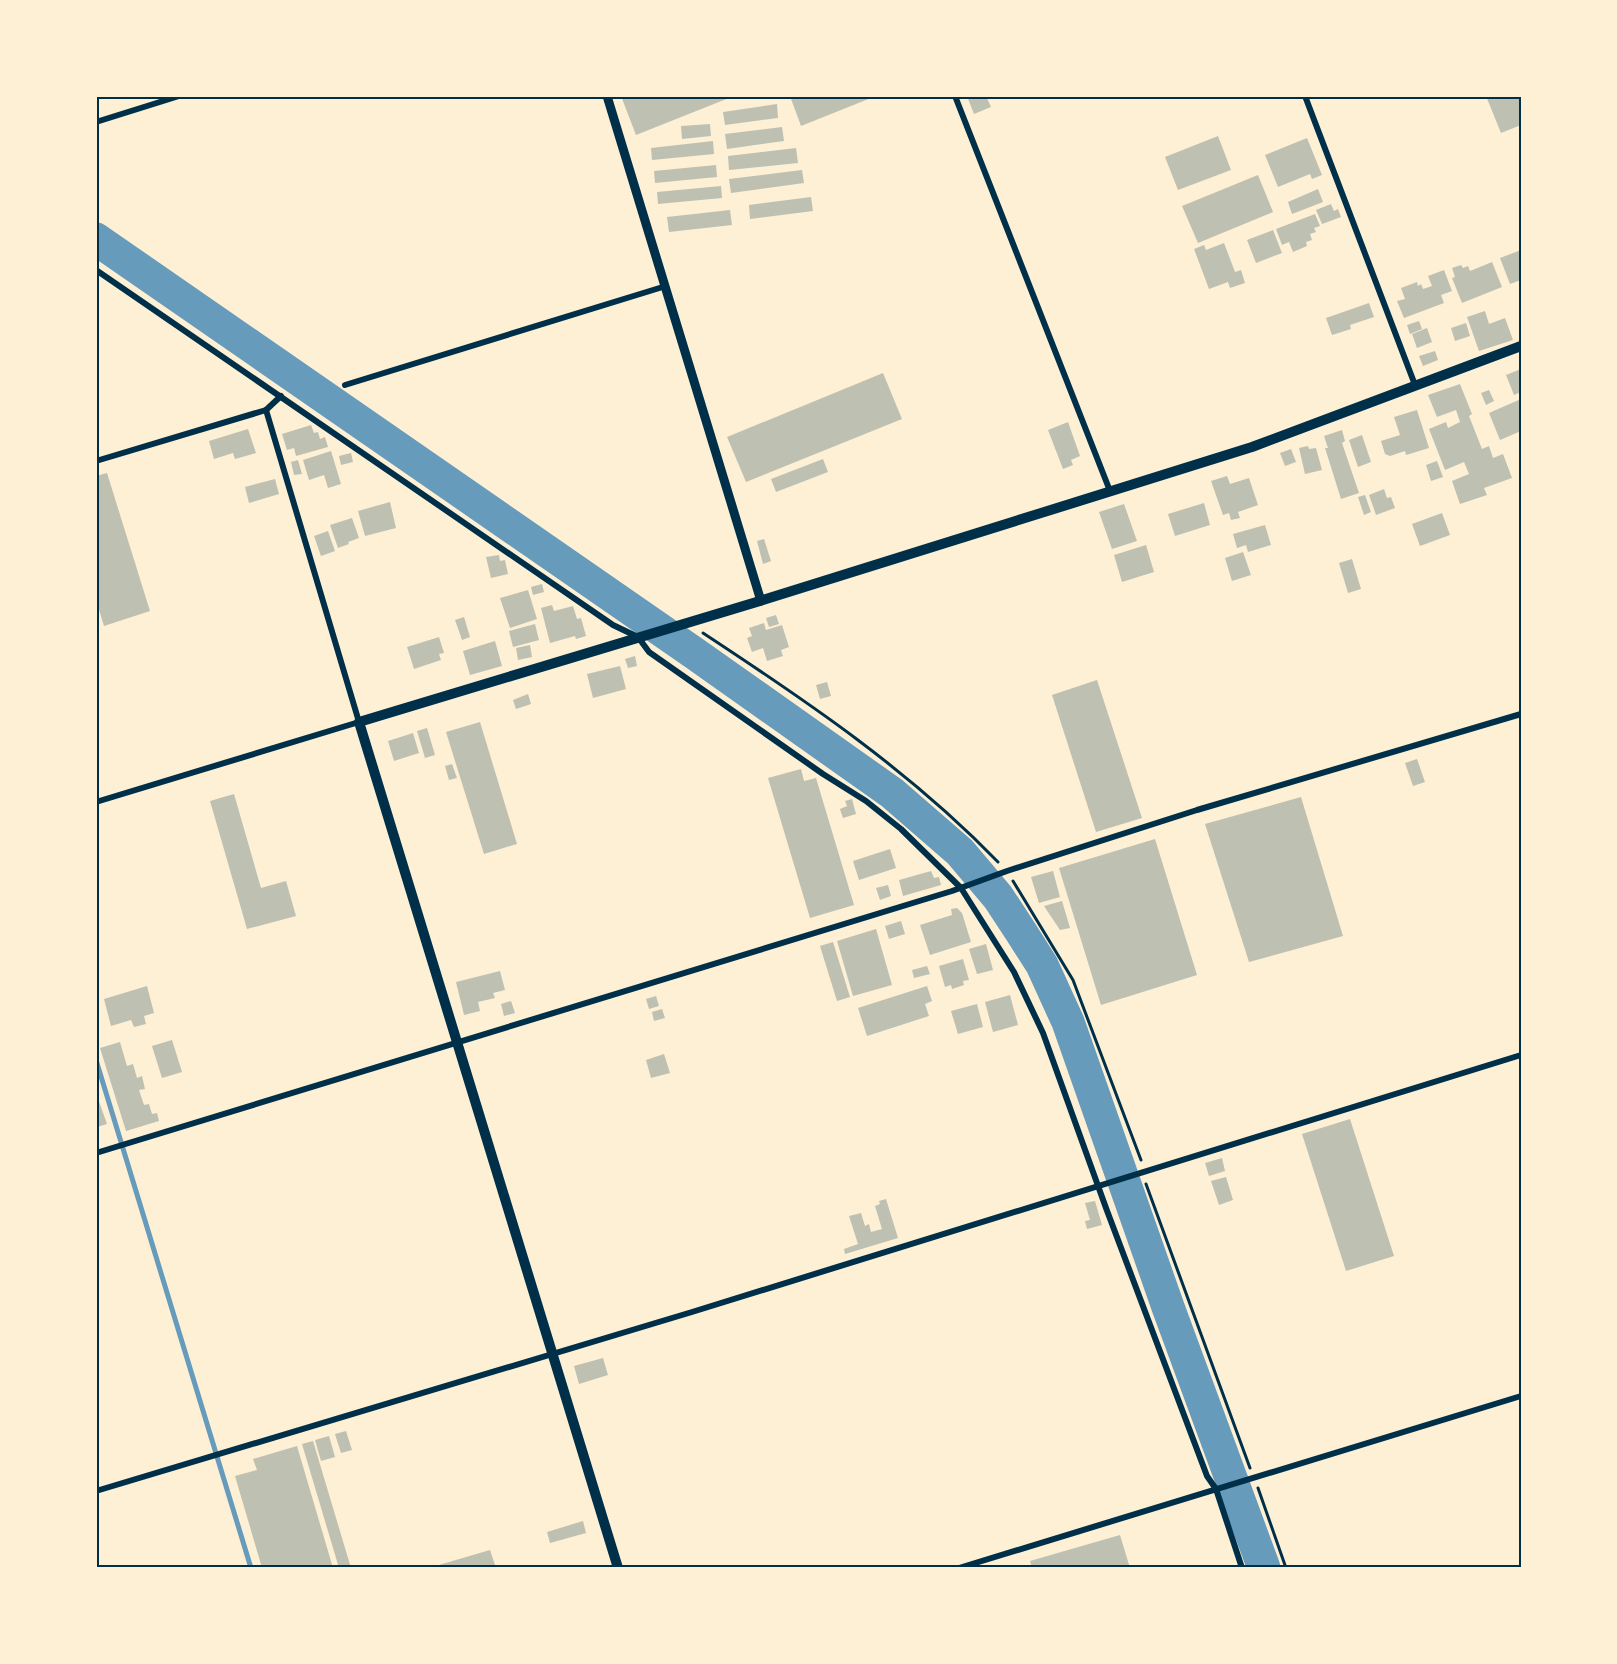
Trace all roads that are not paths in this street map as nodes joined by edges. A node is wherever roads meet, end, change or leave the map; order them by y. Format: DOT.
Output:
graph roads {
  1 [pos="179,96"];
  2 [pos="608,96"];
  3 [pos="955,96"];
  4 [pos="1305,96"];
  5 [pos="170,97"];
  6 [pos="96,122"];
  7 [pos="96,270"];
  8 [pos="666,286"];
  9 [pos="1521,346"];
  10 [pos="345,385"];
  11 [pos="1415,385"];
  12 [pos="281,396"];
  13 [pos="266,410"];
  14 [pos="96,461"];
  15 [pos="1110,491"];
  16 [pos="761,601"];
  17 [pos="638,637"];
  18 [pos="1521,714"];
  19 [pos="359,722"];
  20 [pos="96,802"];
  21 [pos="964,886"];
  22 [pos="457,1044"];
  23 [pos="1521,1055"];
  24 [pos="96,1153"];
  25 [pos="1101,1185"];
  26 [pos="552,1353"];
  27 [pos="1521,1396"];
  28 [pos="1216,1489"];
  29 [pos="96,1491"];
  30 [pos="618,1568"];
  31 [pos="958,1568"];
  32 [pos="1242,1568"];
  1 -- 5 [label="street"];
  2 -- 8 [label="street"];
  3 -- 15 [label="street"];
  4 -- 11 [label="street"];
  5 -- 6 [label="street"];
  7 -- 12 [label="street"];
  8 -- 10 [label="street"];
  8 -- 16 [label="street"];
  9 -- 11 [label="main road"];
  11 -- 15 [label="main road"];
  12 -- 13 [label="street"];
  12 -- 17 [label="street"];
  13 -- 14 [label="street"];
  13 -- 19 [label="street"];
  15 -- 16 [label="main road"];
  16 -- 17 [label="main road"];
  17 -- 19 [label="main road"];
  17 -- 21 [label="street"];
  18 -- 21 [label="street"];
  19 -- 20 [label="street"];
  19 -- 22 [label="main road"];
  21 -- 22 [label="street"];
  21 -- 25 [label="street"];
  22 -- 24 [label="street"];
  22 -- 26 [label="main road"];
  23 -- 25 [label="street"];
  25 -- 26 [label="street"];
  25 -- 28 [label="street"];
  26 -- 29 [label="street"];
  26 -- 30 [label="main road"];
  27 -- 28 [label="street"];
  28 -- 31 [label="street"];
  28 -- 32 [label="street"];
}
